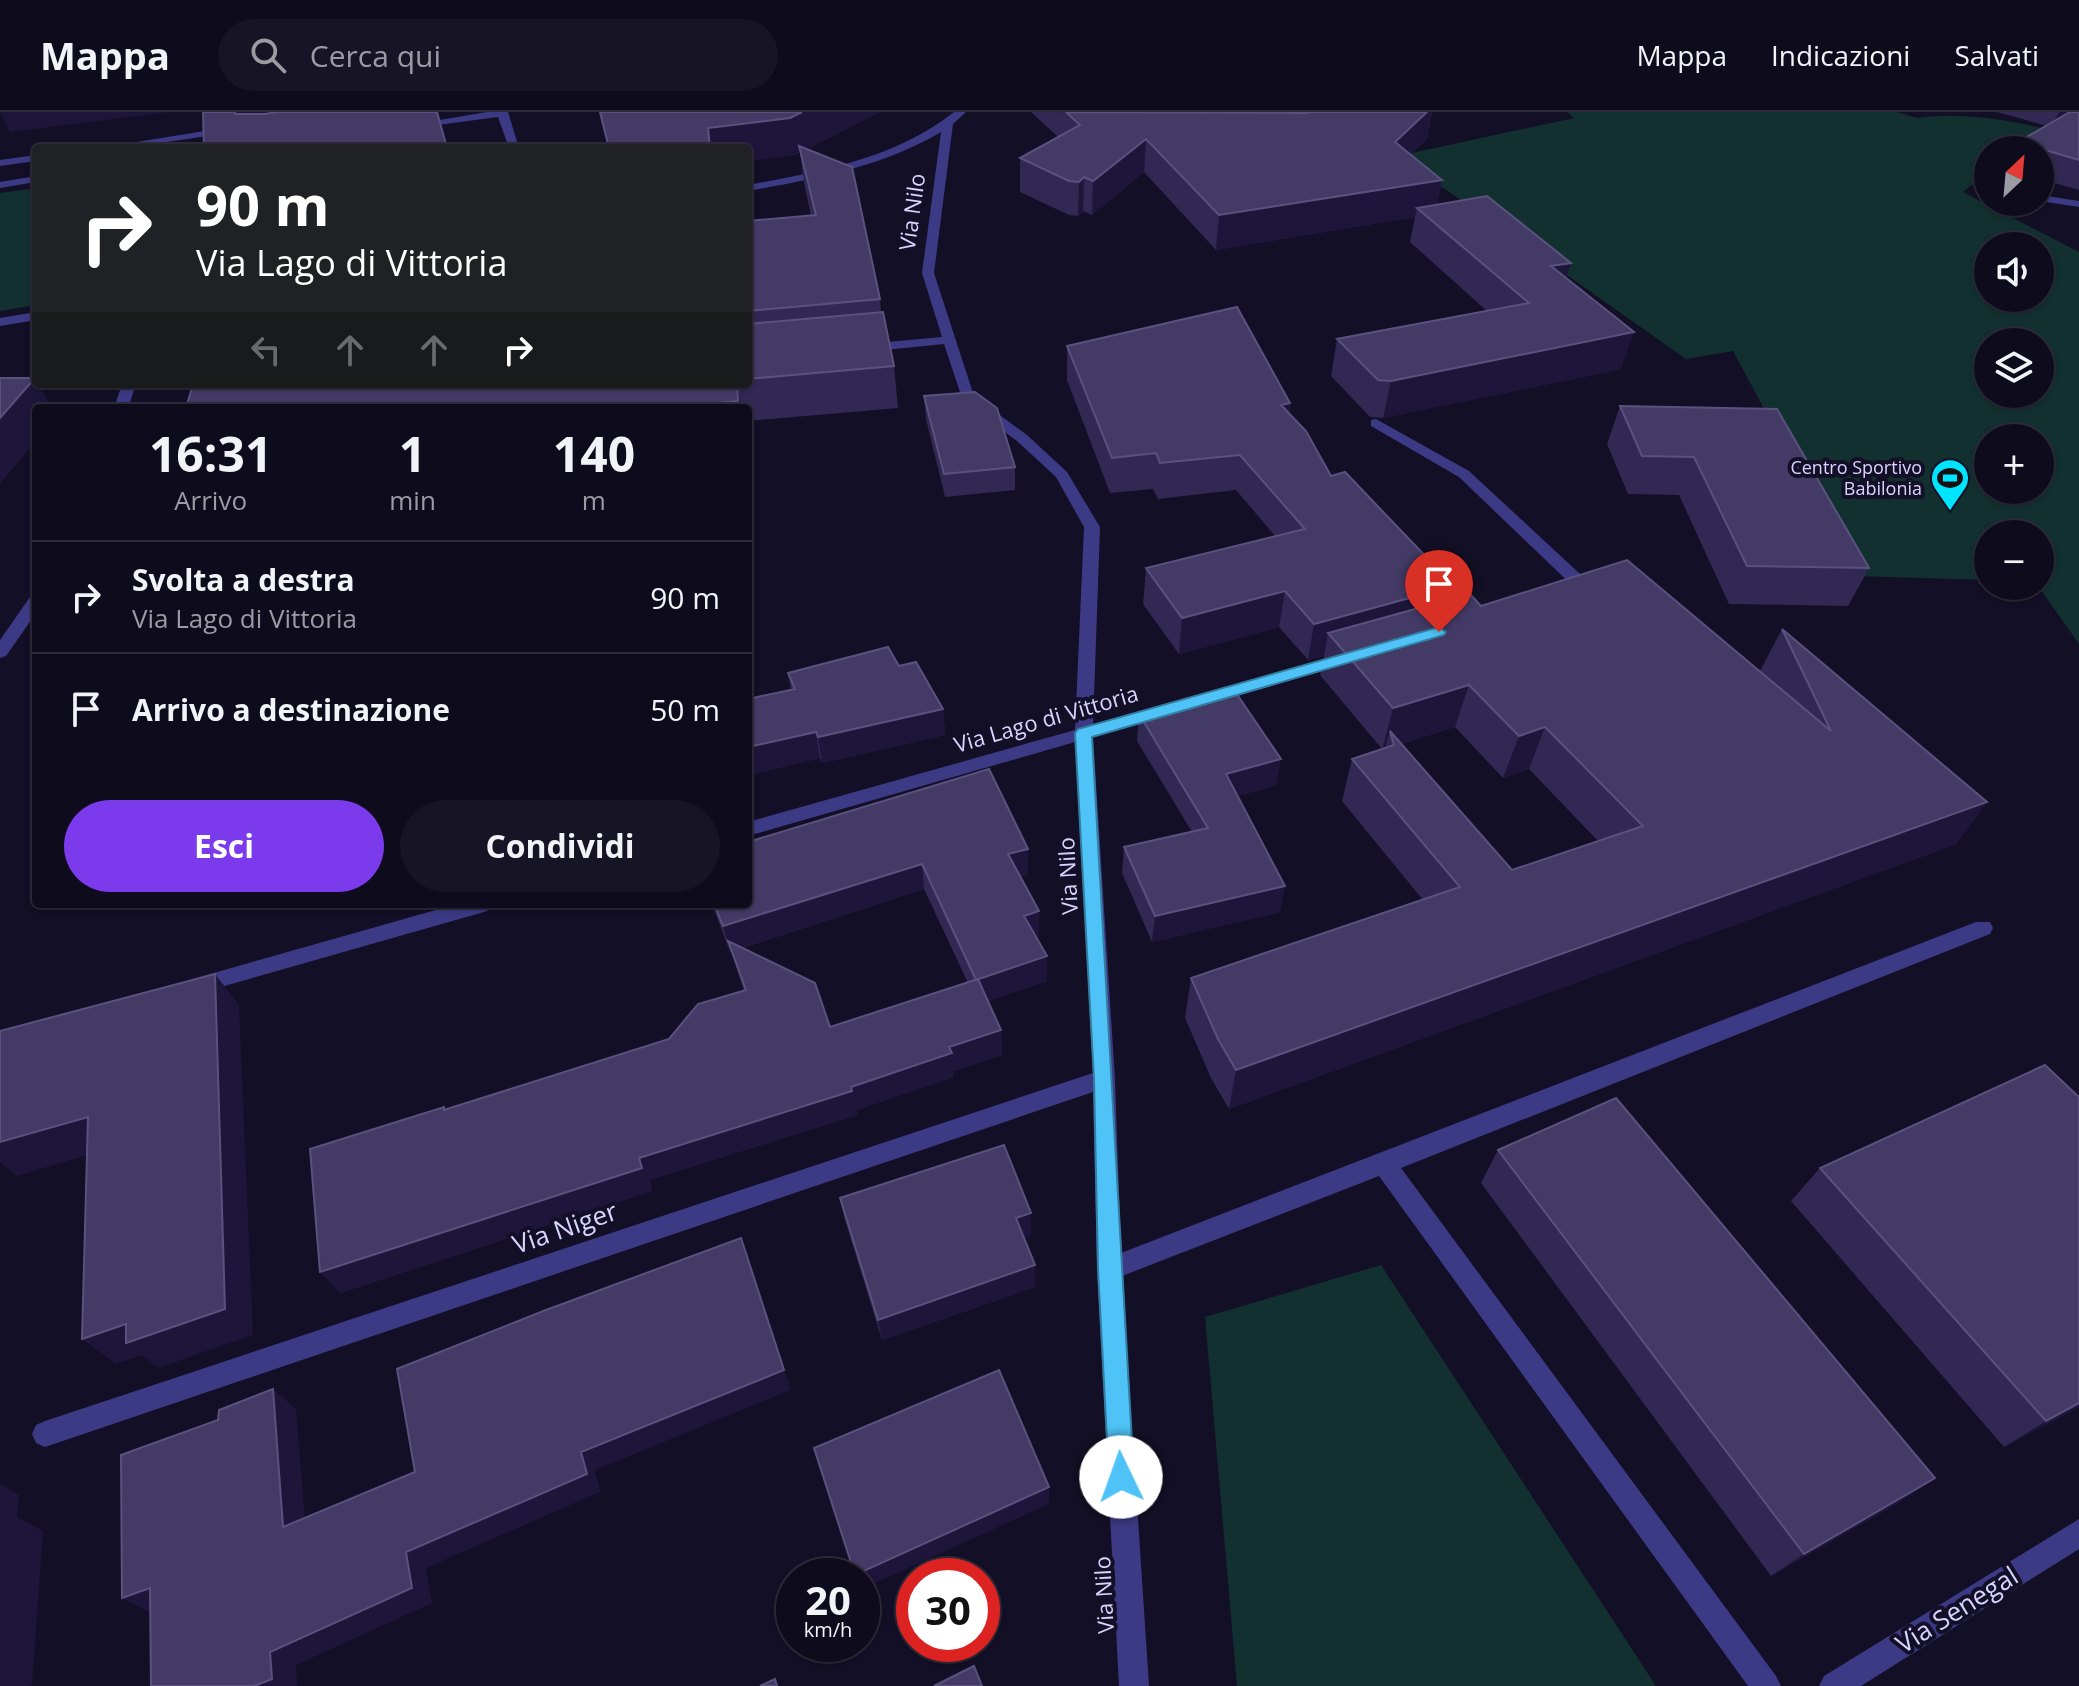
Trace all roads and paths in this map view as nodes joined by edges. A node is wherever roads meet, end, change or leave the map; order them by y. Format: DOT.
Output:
graph roads {
  1 [pos="502,112"];
  2 [pos="955,118"];
  3 [pos="242,128"];
  4 [pos="395,128"];
  5 [pos="132,144"];
  6 [pos="513,144"];
  7 [pos="32,159"];
  8 [pos="0,163"];
  9 [pos="32,180"];
  10 [pos="0,185"];
  11 [pos="752,187"];
  12 [pos="2054,200"];
  13 [pos="2079,204"];
  14 [pos="32,317"];
  15 [pos="0,322"];
  16 [pos="949,340"];
  17 [pos="856,349"];
  18 [pos="1376,423"];
  19 [pos="1579,592"];
  20 [pos="32,607"];
  21 [pos="1373,651"];
  22 [pos="0,652"];
  23 [pos="1084,733"];
  24 [pos="752,828"];
  25 [pos="470,908"];
  26 [pos="1983,928"];
  27 [pos="182,990"];
  28 [pos="1104,1079"];
  29 [pos="1384,1164"];
  30 [pos="1109,1269"];
  31 [pos="45,1434"];
  32 [pos="2079,1533"];
  33 [pos="1134,1686"];
  34 [pos="1766,1686"];
  35 [pos="1834,1686"];
  1 -- 4 [label="street"];
  1 -- 6 [label="street"];
  2 -- 11 [label="street"];
  2 -- 16 [label="street, Via Nilo"];
  3 -- 5 [label="street"];
  7 -- 8 [label="street"];
  9 -- 10 [label="street"];
  12 -- 13 [label="street"];
  14 -- 15 [label="street"];
  16 -- 17 [label="street"];
  16 -- 23 [label="street, Via Nilo"];
  18 -- 19 [label="street"];
  20 -- 22 [label="street"];
  21 -- 23 [label="street, Via Lago di Vittoria"];
  23 -- 24 [label="street, Via Lago di Vittoria"];
  23 -- 28 [label="street, Via Nilo"];
  25 -- 27 [label="street"];
  26 -- 29 [label="street"];
  28 -- 30 [label="street, Via Nilo"];
  28 -- 31 [label="street, Via Niger"];
  29 -- 30 [label="street"];
  29 -- 34 [label="street"];
  30 -- 33 [label="street, Via Nilo"];
  32 -- 35 [label="street, Via Senegal"];
}
